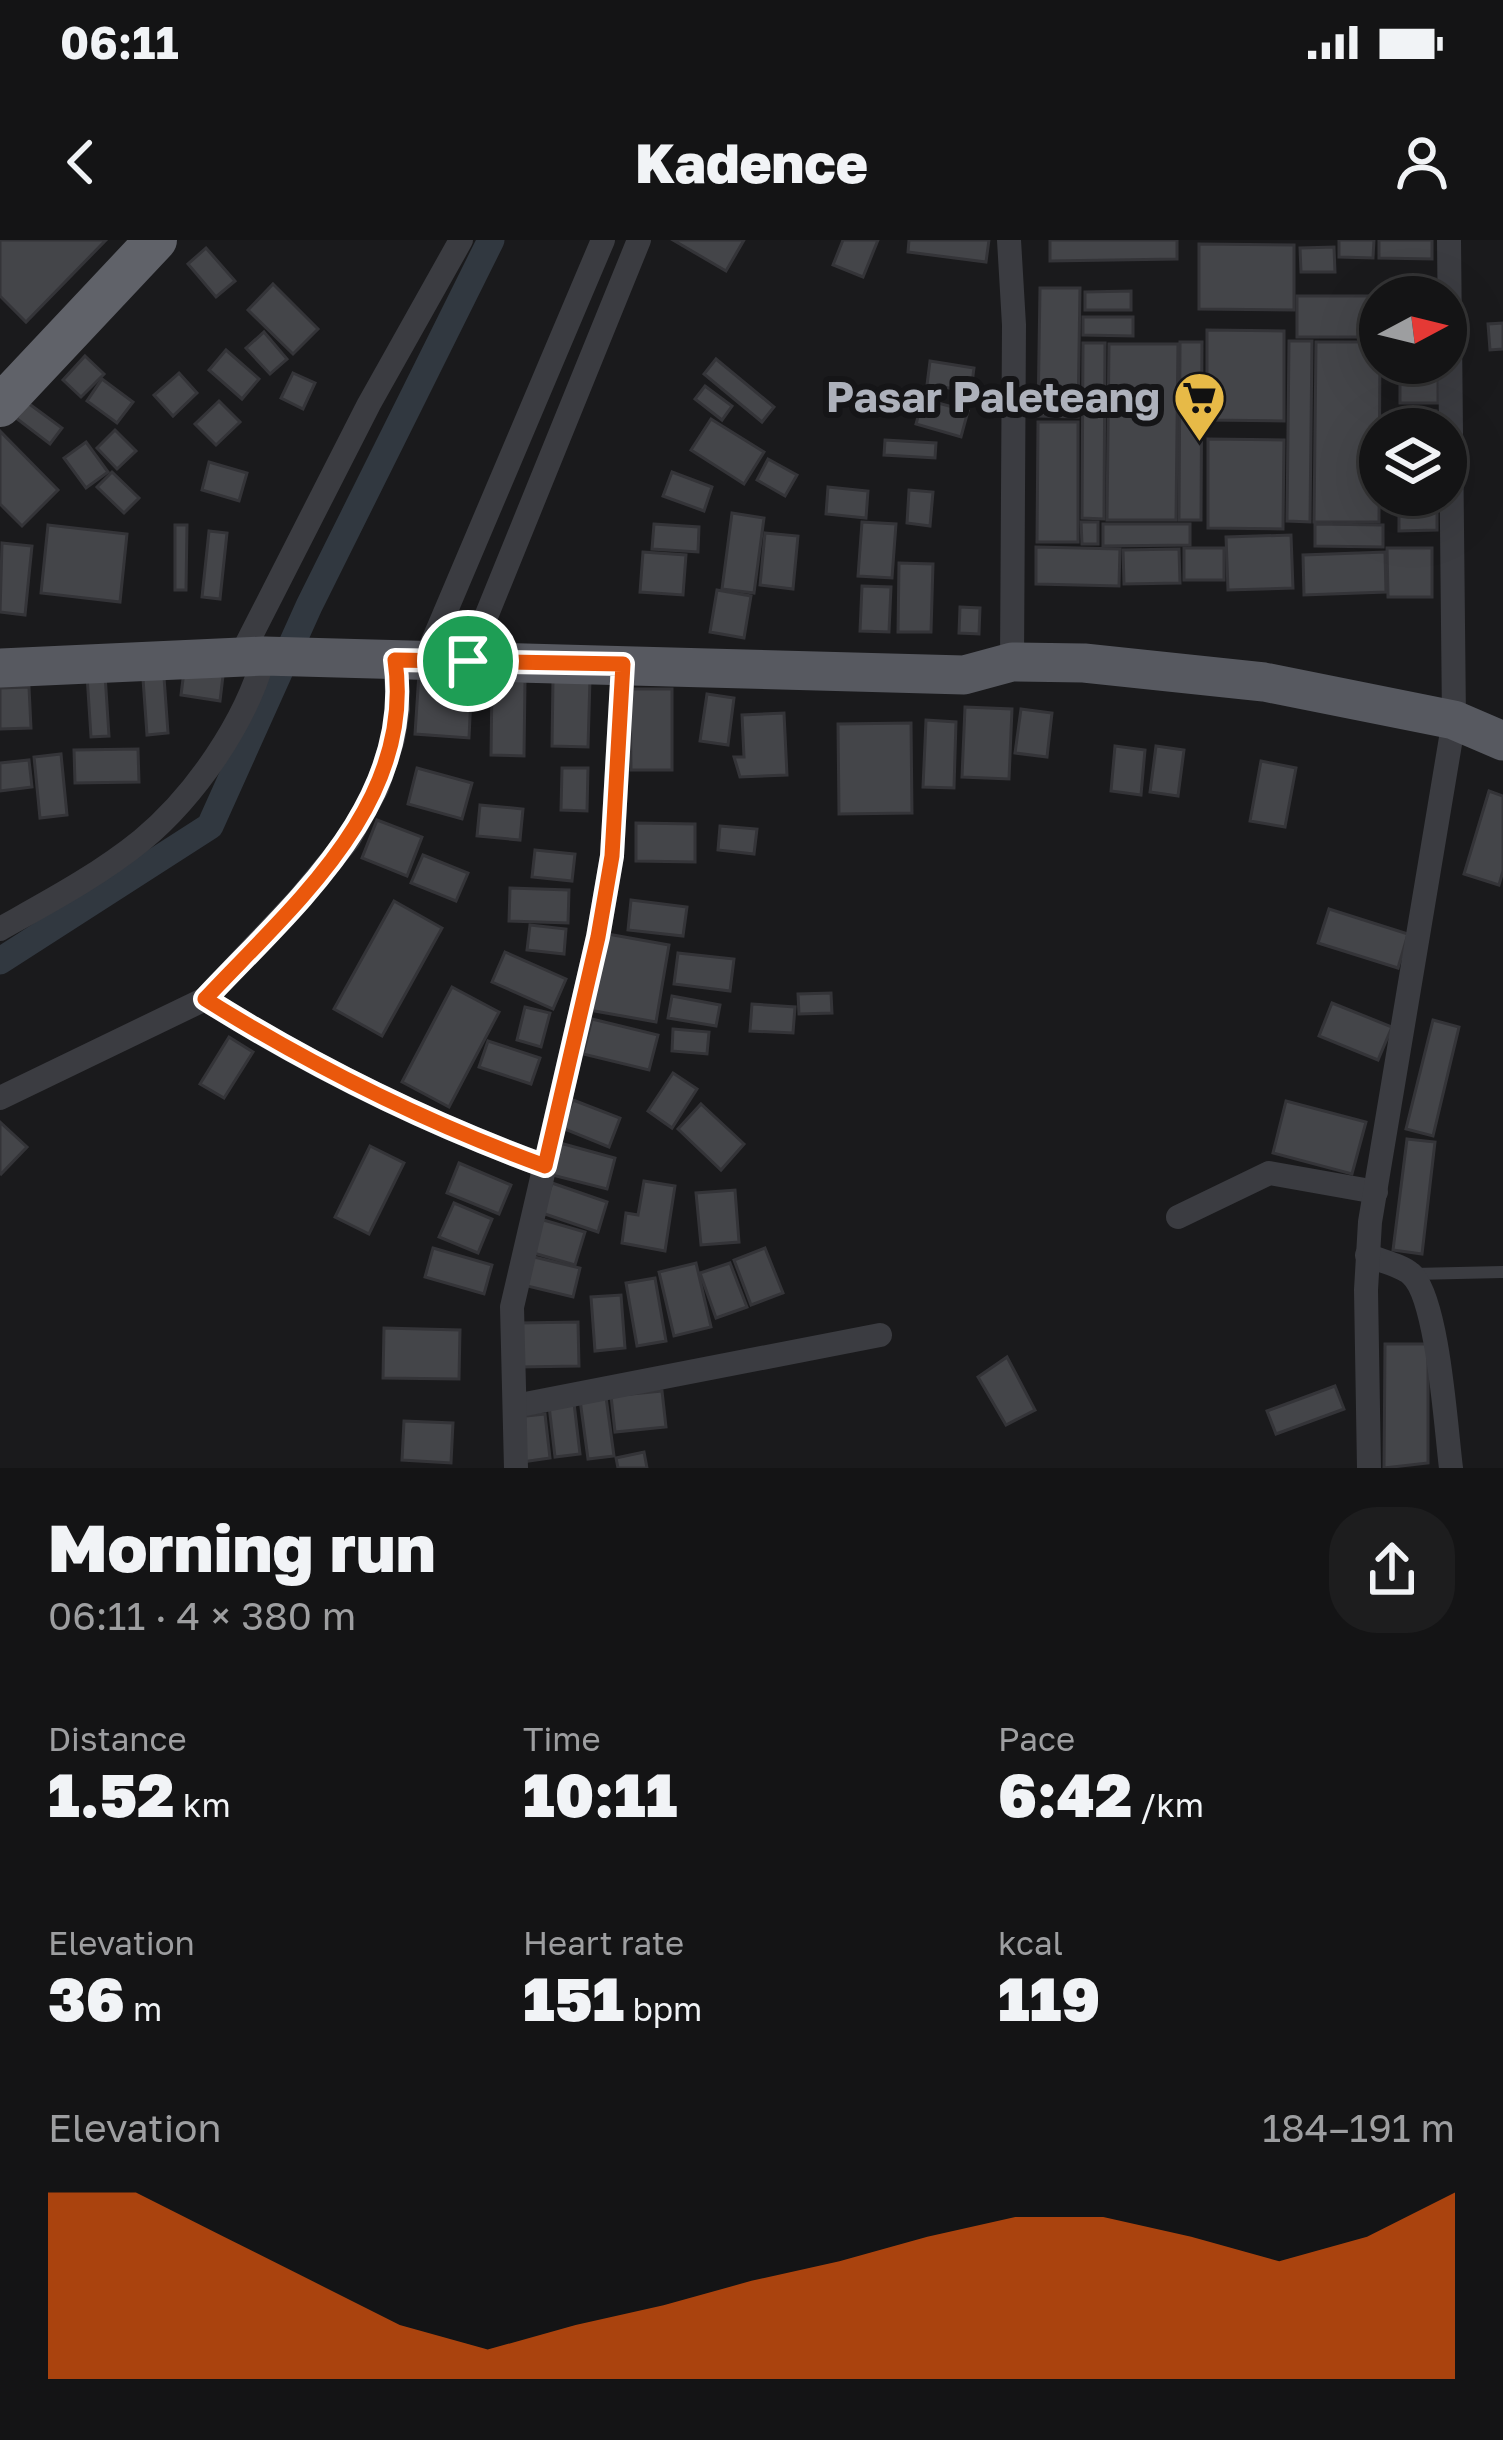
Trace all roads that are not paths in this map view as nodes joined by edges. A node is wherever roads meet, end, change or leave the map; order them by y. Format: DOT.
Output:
graph roads {
  1 [pos="156,240"];
  2 [pos="461,240"];
  3 [pos="603,240"];
  4 [pos="639,240"];
  5 [pos="1010,240"];
  6 [pos="1450,240"];
  7 [pos="0,406"];
  8 [pos="259,657"];
  9 [pos="395,660"];
  10 [pos="468,661"];
  11 [pos="1012,662"];
  12 [pos="623,664"];
  13 [pos="0,668"];
  14 [pos="1454,720"];
  15 [pos="1503,741"];
  16 [pos="0,929"];
  17 [pos="205,999"];
  18 [pos="0,1098"];
  19 [pos="545,1166"];
  20 [pos="1376,1192"];
  21 [pos="1178,1217"];
  22 [pos="1367,1256"];
  23 [pos="1503,1272"];
  24 [pos="1411,1274"];
  25 [pos="880,1335"];
  26 [pos="515,1406"];
  27 [pos="516,1468"];
  28 [pos="1369,1468"];
  29 [pos="1451,1468"];
  1 -- 7 [label="highway"];
  2 -- 8 [label="street"];
  3 -- 9 [label="street"];
  4 -- 10 [label="street"];
  5 -- 11 [label="street"];
  6 -- 14 [label="street"];
  8 -- 9 [label="main road"];
  8 -- 13 [label="main road"];
  8 -- 16 [label="street"];
  9 -- 10 [label="main road"];
  9 -- 17 [label="street"];
  10 -- 12 [label="main road"];
  11 -- 12 [label="main road"];
  11 -- 14 [label="main road"];
  12 -- 19 [label="street"];
  14 -- 15 [label="main road"];
  14 -- 20 [label="street"];
  17 -- 18 [label="street"];
  17 -- 19 [label="street"];
  19 -- 26 [label="street"];
  20 -- 21 [label="street"];
  20 -- 22 [label="street"];
  22 -- 24 [label="street"];
  22 -- 28 [label="street"];
  23 -- 24 [label="lane"];
  24 -- 29 [label="street"];
  25 -- 26 [label="street"];
  26 -- 27 [label="street"];
}
